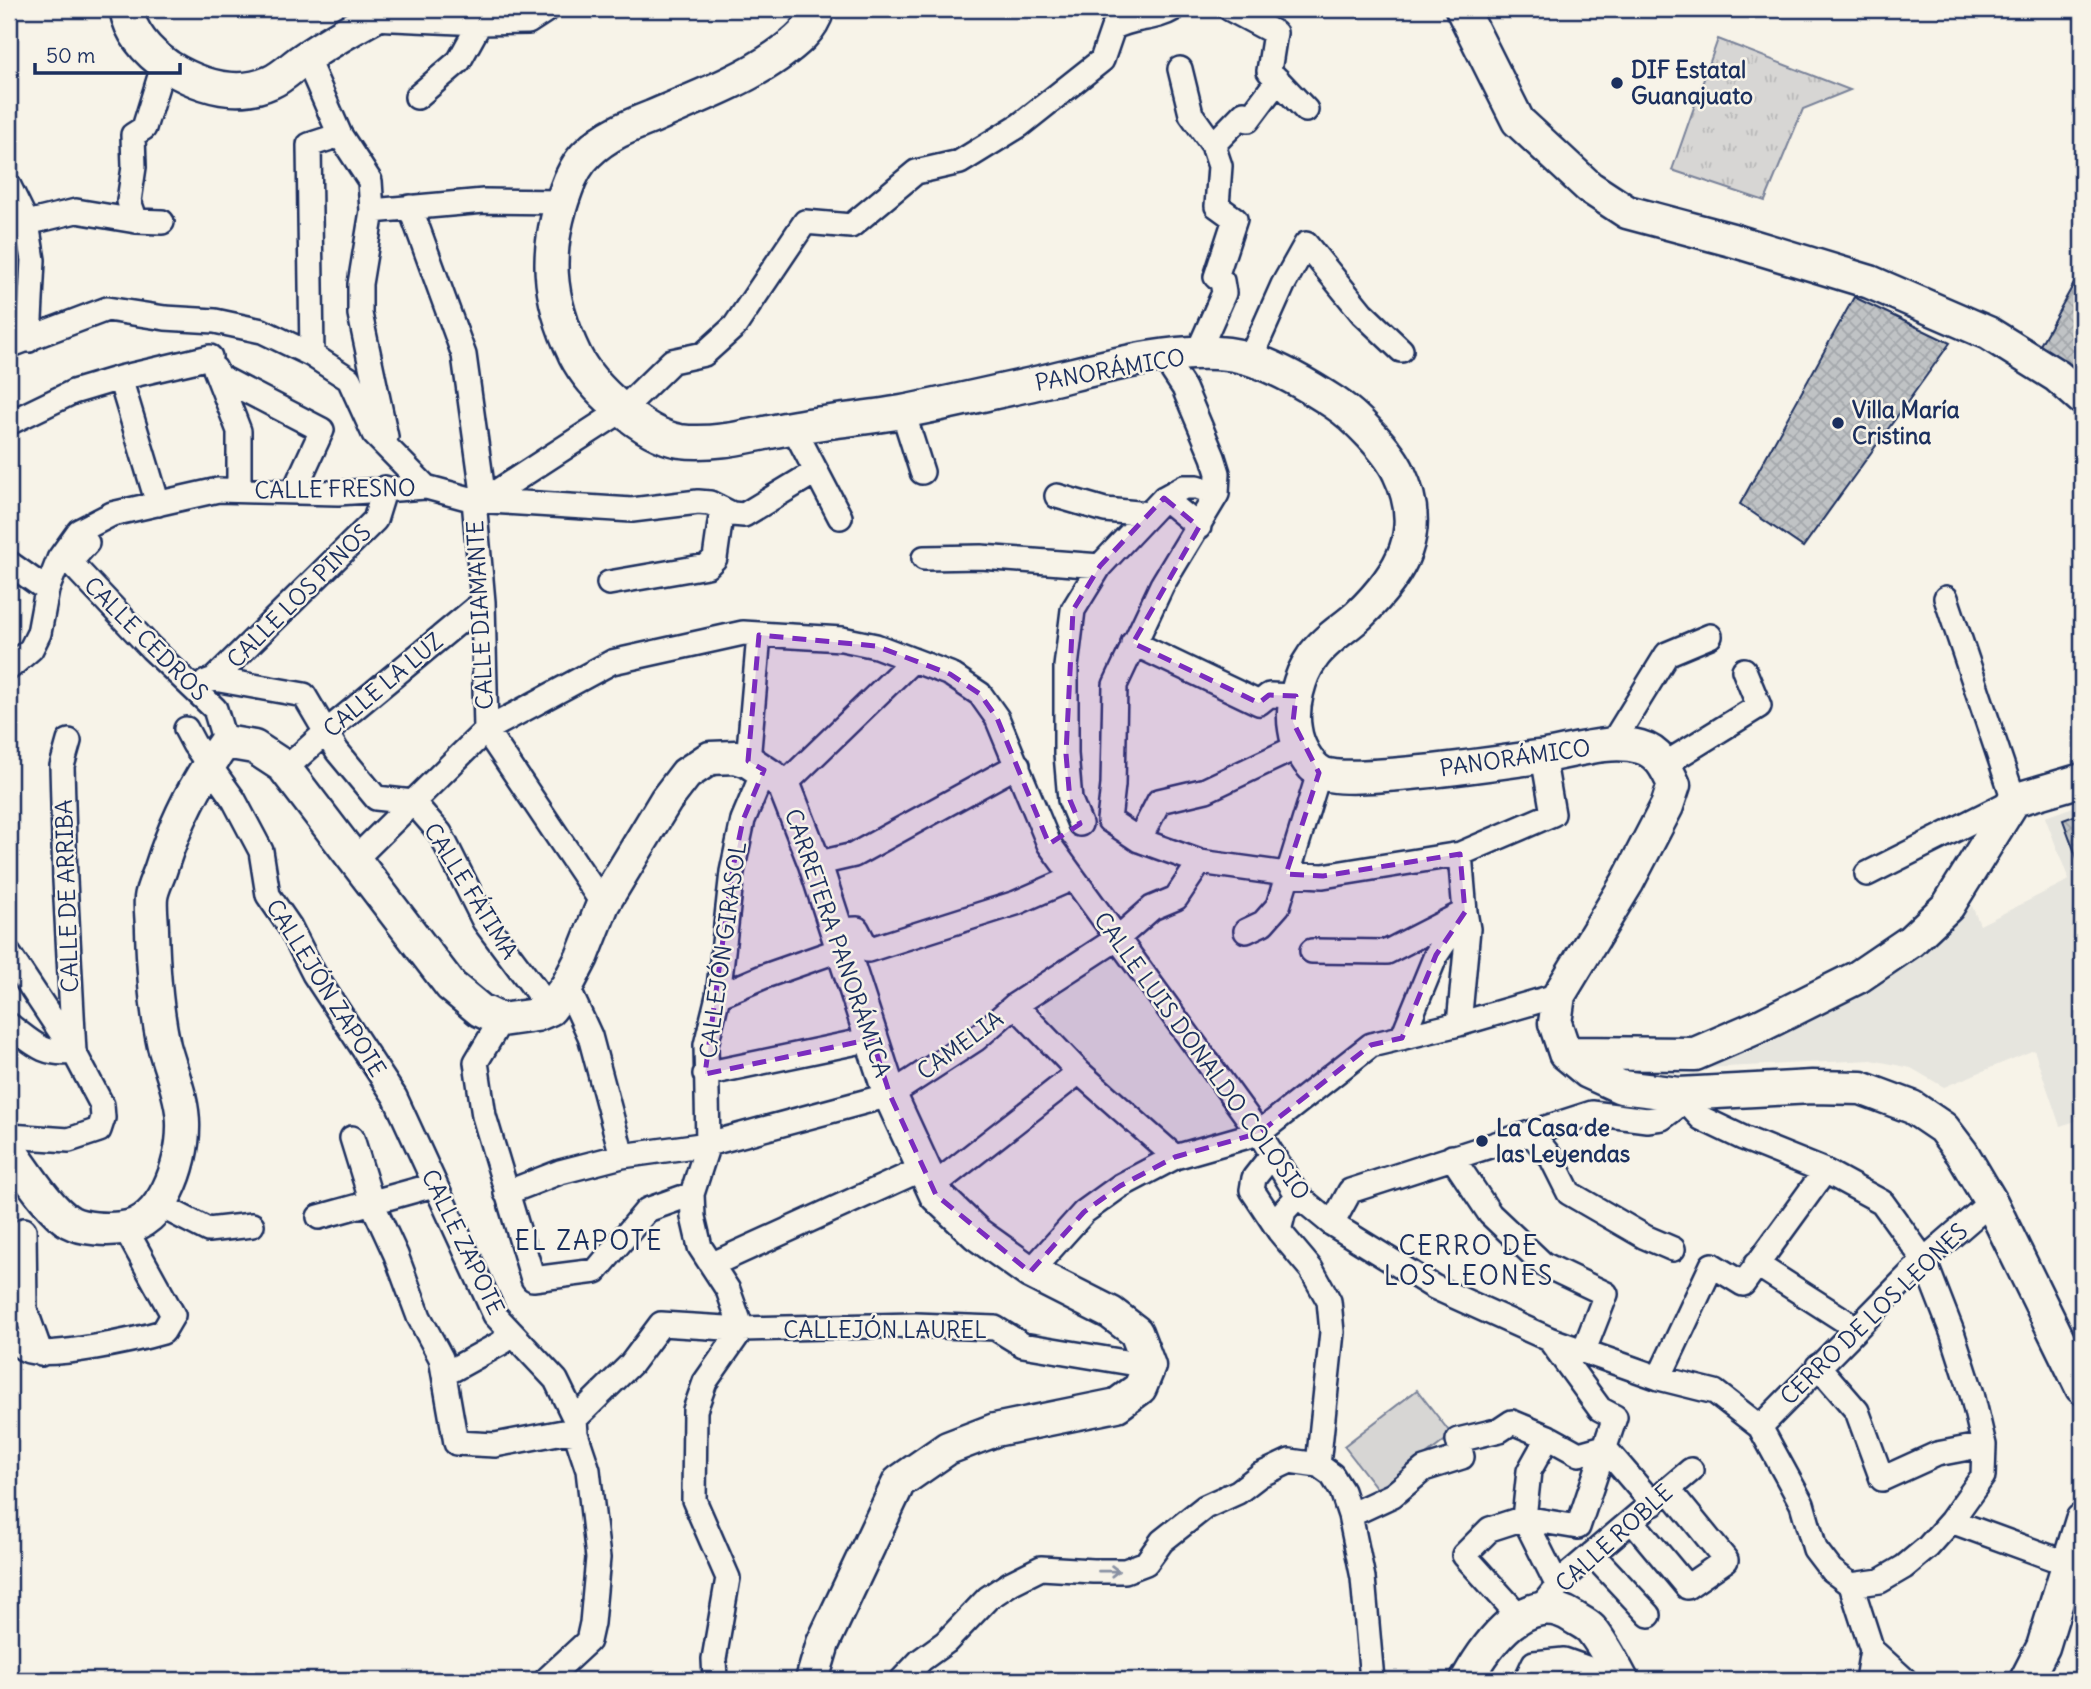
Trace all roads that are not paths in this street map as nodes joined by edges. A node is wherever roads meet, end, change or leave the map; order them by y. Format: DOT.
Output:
graph roads {
  1 [pos="126,9"];
  2 [pos="548,9"];
  3 [pos="818,9"];
  4 [pos="1173,9"];
  5 [pos="1230,9"];
  6 [pos="1462,9"];
  7 [pos="380,13"];
  8 [pos="480,23"];
  9 [pos="306,57"];
  10 [pos="164,64"];
  11 [pos="1180,69"];
  12 [pos="1278,80"];
  13 [pos="417,97"];
  14 [pos="1306,110"];
  15 [pos="340,135"];
  16 [pos="1213,145"];
  17 [pos="9,186"];
  18 [pos="563,202"];
  19 [pos="410,206"];
  20 [pos="372,211"];
  21 [pos="136,221"];
  22 [pos="162,222"];
  23 [pos="27,223"];
  24 [pos="215,321"];
  25 [pos="19,343"];
  26 [pos="1401,350"];
  27 [pos="1197,354"];
  28 [pos="312,355"];
  29 [pos="1163,356"];
  30 [pos="1250,359"];
  31 [pos="214,366"];
  32 [pos="120,378"];
  33 [pos="2082,398"];
  34 [pos="621,411"];
  35 [pos="903,412"];
  36 [pos="9,423"];
  37 [pos="793,427"];
  38 [pos="389,451"];
  39 [pos="815,472"];
  40 [pos="922,472"];
  41 [pos="426,487"];
  42 [pos="385,488"];
  43 [pos="239,490"];
  44 [pos="294,492"];
  45 [pos="1217,494"];
  46 [pos="1057,496"];
  47 [pos="479,500"];
  48 [pos="158,503"];
  49 [pos="1157,506"];
  50 [pos="722,509"];
  51 [pos="112,514"];
  52 [pos="840,517"];
  53 [pos="1199,527"];
  54 [pos="924,558"];
  55 [pos="9,563"];
  56 [pos="1100,566"];
  57 [pos="609,583"];
  58 [pos="47,590"];
  59 [pos="1946,598"];
  60 [pos="483,602"];
  61 [pos="759,635"];
  62 [pos="1710,636"];
  63 [pos="1133,643"];
  64 [pos="913,660"];
  65 [pos="9,668"];
  66 [pos="1744,670"];
  67 [pos="204,683"];
  68 [pos="1296,696"];
  69 [pos="187,729"];
  70 [pos="486,730"];
  71 [pos="326,732"];
  72 [pos="69,741"];
  73 [pos="1611,745"];
  74 [pos="1299,746"];
  75 [pos="216,753"];
  76 [pos="1543,756"];
  77 [pos="1665,764"];
  78 [pos="1018,765"];
  79 [pos="285,769"];
  80 [pos="765,772"];
  81 [pos="1319,773"];
  82 [pos="2082,780"];
  83 [pos="2014,800"];
  84 [pos="413,802"];
  85 [pos="1108,820"];
  86 [pos="1080,824"];
  87 [pos="1139,840"];
  88 [pos="1049,844"];
  89 [pos="1460,854"];
  90 [pos="354,860"];
  91 [pos="1200,862"];
  92 [pos="815,864"];
  93 [pos="1286,874"];
  94 [pos="1867,874"];
  95 [pos="1073,878"];
  96 [pos="603,904"];
  97 [pos="1465,912"];
  98 [pos="1246,931"];
  99 [pos="1118,938"];
  100 [pos="839,939"];
  101 [pos="1312,951"];
  102 [pos="9,954"];
  103 [pos="1559,995"];
  104 [pos="718,996"];
  105 [pos="558,997"];
  106 [pos="1015,1005"];
  107 [pos="501,1020"];
  108 [pos="1459,1024"];
  109 [pos="9,1026"];
  110 [pos="1402,1038"];
  111 [pos="872,1039"];
  112 [pos="74,1052"];
  113 [pos="1565,1053"];
  114 [pos="1079,1072"];
  115 [pos="705,1074"];
  116 [pos="1679,1094"];
  117 [pos="890,1095"];
  118 [pos="395,1097"];
  119 [pos="1618,1102"];
  120 [pos="1259,1133"];
  121 [pos="1531,1133"];
  122 [pos="9,1136"];
  123 [pos="352,1138"];
  124 [pos="708,1144"];
  125 [pos="9,1149"];
  126 [pos="1272,1155"];
  127 [pos="622,1156"];
  128 [pos="1175,1157"];
  129 [pos="1452,1157"];
  130 [pos="1825,1171"];
  131 [pos="927,1178"];
  132 [pos="434,1185"];
  133 [pos="506,1193"];
  134 [pos="692,1194"];
  135 [pos="1297,1196"];
  136 [pos="1990,1202"];
  137 [pos="372,1203"];
  138 [pos="159,1205"];
  139 [pos="319,1217"];
  140 [pos="1332,1224"];
  141 [pos="252,1225"];
  142 [pos="125,1228"];
  143 [pos="24,1230"];
  144 [pos="1279,1231"];
  145 [pos="1673,1249"];
  146 [pos="1924,1260"];
  147 [pos="713,1264"];
  148 [pos="1756,1264"];
  149 [pos="1030,1272"];
  150 [pos="1856,1328"];
  151 [pos="742,1329"];
  152 [pos="509,1331"];
  153 [pos="9,1336"];
  154 [pos="1549,1339"];
  155 [pos="1584,1350"];
  156 [pos="41,1354"];
  157 [pos="1149,1366"];
  158 [pos="1818,1366"];
  159 [pos="445,1374"];
  160 [pos="1659,1378"];
  161 [pos="2082,1388"];
  162 [pos="576,1427"];
  163 [pos="1760,1427"];
  164 [pos="1548,1437"];
  165 [pos="1984,1445"];
  166 [pos="1604,1447"];
  167 [pos="1318,1465"];
  168 [pos="1690,1470"];
  169 [pos="1661,1497"];
  170 [pos="1350,1515"];
  171 [pos="1524,1518"];
  172 [pos="2082,1520"];
  173 [pos="1633,1521"];
  174 [pos="1951,1521"];
  175 [pos="1592,1554"];
  176 [pos="2069,1563"];
  177 [pos="1851,1585"];
  178 [pos="1539,1603"];
  179 [pos="1649,1615"];
  180 [pos="1872,1650"];
  181 [pos="1618,1672"];
  182 [pos="546,1680"];
  183 [pos="715,1680"];
  184 [pos="812,1680"];
  185 [pos="902,1680"];
  186 [pos="1372,1680"];
  187 [pos="1467,1680"];
  188 [pos="1526,1680"];
  189 [pos="1867,1680"];
  190 [pos="1905,1680"];
  191 [pos="2026,1680"];
  1 -- 10 [label="street"];
  2 -- 8 [label="street"];
  3 -- 18 [label="street, PANORÁMICO"];
  4 -- 34 [label="street"];
  5 -- 12 [label="street"];
  6 -- 33 [label="street"];
  7 -- 8 [label="street"];
  7 -- 9 [label="street"];
  8 -- 13 [label="street"];
  9 -- 10 [label="street"];
  9 -- 15 [label="street"];
  10 -- 21 [label="street"];
  11 -- 16 [label="street"];
  12 -- 14 [label="street"];
  12 -- 16 [label="street"];
  15 -- 20 [label="street"];
  15 -- 28 [label="street"];
  16 -- 27 [label="street"];
  17 -- 23 [label="street"];
  18 -- 19 [label="street"];
  18 -- 34 [label="street, PANORÁMICO"];
  19 -- 20 [label="street"];
  19 -- 47 [label="street, CALLE DIAMANTE"];
  20 -- 38 [label="street"];
  21 -- 22 [label="street"];
  21 -- 23 [label="street"];
  23 -- 25 [label="street"];
  24 -- 25 [label="street"];
  24 -- 28 [label="street"];
  24 -- 31 [label="street"];
  26 -- 30 [label="street"];
  27 -- 29 [label="street, PANORÁMICO"];
  27 -- 30 [label="street, PANORÁMICO"];
  28 -- 38 [label="street"];
  29 -- 35 [label="street, PANORÁMICO"];
  29 -- 45 [label="street"];
  30 -- 68 [label="street, PANORÁMICO"];
  31 -- 32 [label="street"];
  31 -- 43 [label="street"];
  31 -- 44 [label="street"];
  32 -- 36 [label="street"];
  32 -- 48 [label="street"];
  34 -- 37 [label="street, PANORÁMICO"];
  34 -- 47 [label="street"];
  35 -- 37 [label="street, PANORÁMICO"];
  35 -- 40 [label="street"];
  37 -- 39 [label="street"];
  38 -- 41 [label="street"];
  39 -- 50 [label="street, CALLE FRESNO"];
  39 -- 52 [label="street"];
  41 -- 42 [label="street, CALLE FRESNO"];
  41 -- 47 [label="street, CALLE FRESNO"];
  42 -- 44 [label="street, CALLE FRESNO"];
  42 -- 67 [label="street, CALLE LOS PINOS"];
  43 -- 44 [label="street, CALLE FRESNO"];
  43 -- 48 [label="street, CALLE FRESNO"];
  45 -- 49 [label="street"];
  45 -- 53 [label="street"];
  46 -- 49 [label="street"];
  47 -- 50 [label="street, CALLE FRESNO"];
  47 -- 60 [label="street, CALLE DIAMANTE"];
  48 -- 51 [label="street, CALLE FRESNO"];
  49 -- 53 [label="street"];
  49 -- 56 [label="street"];
  50 -- 57 [label="street"];
  51 -- 58 [label="street, CALLE FRESNO"];
  51 -- 67 [label="street, CALLE CEDROS"];
  53 -- 63 [label="street"];
  54 -- 56 [label="street"];
  55 -- 58 [label="street"];
  56 -- 86 [label="street"];
  58 -- 65 [label="street, CALLE FRESNO"];
  59 -- 83 [label="street"];
  60 -- 70 [label="street, CALLE DIAMANTE"];
  60 -- 71 [label="street, CALLE LA LUZ"];
  61 -- 64 [label="street, CALLE LUIS DONALDO COLOSIO"];
  61 -- 70 [label="street, CALLE LUIS DONALDO COLOSIO"];
  61 -- 80 [label="street"];
  62 -- 73 [label="street"];
  63 -- 68 [label="street"];
  63 -- 85 [label="street"];
  64 -- 78 [label="street, CALLE LUIS DONALDO COLOSIO"];
  64 -- 80 [label="street"];
  66 -- 77 [label="street"];
  67 -- 71 [label="street, CALLE FÁTIMA"];
  67 -- 75 [label="street, CALLE CEDROS"];
  68 -- 74 [label="street, PANORÁMICO"];
  69 -- 75 [label="street"];
  70 -- 84 [label="street, CALLE LUIS DONALDO COLOSIO"];
  70 -- 96 [label="street"];
  71 -- 79 [label="street, CALLE LA LUZ"];
  71 -- 84 [label="street, CALLE FÁTIMA"];
  72 -- 112 [label="street, CALLE DE ARRIBA"];
  73 -- 76 [label="street, PANORÁMICO"];
  73 -- 77 [label="street, PANORÁMICO"];
  74 -- 81 [label="street, PANORÁMICO"];
  74 -- 87 [label="street"];
  75 -- 79 [label="street"];
  75 -- 118 [label="street, CALLEJÓN ZAPOTE"];
  75 -- 138 [label="street"];
  76 -- 81 [label="street, PANORÁMICO"];
  76 -- 89 [label="street"];
  77 -- 103 [label="street"];
  78 -- 88 [label="street, CALLE LUIS DONALDO COLOSIO"];
  78 -- 92 [label="street"];
  79 -- 90 [label="street"];
  80 -- 92 [label="street, CARRETERA PANORÁMICA"];
  80 -- 96 [label="street"];
  80 -- 104 [label="street, CALLEJÓN GIRASOL"];
  81 -- 93 [label="street"];
  82 -- 83 [label="street"];
  83 -- 94 [label="street"];
  83 -- 113 [label="street"];
  84 -- 90 [label="street, CALLE LUIS DONALDO COLOSIO"];
  84 -- 105 [label="street, CALLE FÁTIMA"];
  85 -- 86 [label="street"];
  85 -- 87 [label="street"];
  86 -- 88 [label="street"];
  87 -- 91 [label="street"];
  88 -- 95 [label="street, CALLE LUIS DONALDO COLOSIO"];
  89 -- 93 [label="street"];
  89 -- 97 [label="street"];
  90 -- 107 [label="street"];
  91 -- 93 [label="street"];
  91 -- 99 [label="street, CAMELIA"];
  92 -- 100 [label="street, CARRETERA PANORÁMICA"];
  93 -- 98 [label="street"];
  95 -- 99 [label="street, CALLE LUIS DONALDO COLOSIO"];
  95 -- 100 [label="street"];
  96 -- 105 [label="street"];
  97 -- 101 [label="street"];
  97 -- 108 [label="street"];
  97 -- 110 [label="street"];
  99 -- 106 [label="street, CAMELIA"];
  99 -- 120 [label="street, CALLE LUIS DONALDO COLOSIO"];
  100 -- 104 [label="street"];
  100 -- 111 [label="street, CARRETERA PANORÁMICA"];
  102 -- 112 [label="street"];
  103 -- 108 [label="street"];
  103 -- 113 [label="street"];
  104 -- 115 [label="street, CALLEJÓN GIRASOL"];
  105 -- 107 [label="street"];
  105 -- 127 [label="street, CALLE FÁTIMA"];
  106 -- 114 [label="street"];
  106 -- 117 [label="street, CAMELIA"];
  107 -- 133 [label="street"];
  108 -- 110 [label="street"];
  109 -- 112 [label="street"];
  110 -- 120 [label="street"];
  111 -- 115 [label="street"];
  111 -- 117 [label="street, CARRETERA PANORÁMICA"];
  112 -- 122 [label="street"];
  113 -- 119 [label="street"];
  114 -- 128 [label="street"];
  114 -- 131 [label="street"];
  115 -- 124 [label="street, CALLEJÓN GIRASOL"];
  116 -- 119 [label="street"];
  116 -- 130 [label="street"];
  116 -- 136 [label="street"];
  117 -- 124 [label="street, CAMELIA"];
  117 -- 131 [label="street, CARRETERA PANORÁMICA"];
  118 -- 132 [label="street, CALLE ZAPOTE"];
  119 -- 121 [label="street"];
  120 -- 126 [label="street, CALLE LUIS DONALDO COLOSIO"];
  120 -- 128 [label="street"];
  121 -- 129 [label="street"];
  121 -- 145 [label="street"];
  123 -- 137 [label="street"];
  124 -- 127 [label="street, CAMELIA"];
  124 -- 134 [label="street, CALLEJÓN GIRASOL"];
  125 -- 142 [label="street"];
  126 -- 135 [label="street, CALLE LUIS DONALDO COLOSIO"];
  126 -- 144 [label="street"];
  127 -- 133 [label="street, CAMELIA"];
  128 -- 149 [label="street"];
  129 -- 140 [label="street"];
  129 -- 155 [label="street"];
  130 -- 146 [label="street"];
  130 -- 148 [label="street"];
  131 -- 147 [label="street"];
  131 -- 149 [label="street, CARRETERA PANORÁMICA"];
  132 -- 137 [label="street"];
  132 -- 152 [label="street, CALLE ZAPOTE"];
  133 -- 134 [label="street"];
  134 -- 147 [label="street, CALLEJÓN GIRASOL"];
  135 -- 140 [label="street, CALLE LUIS DONALDO COLOSIO"];
  135 -- 144 [label="street"];
  136 -- 146 [label="street, CERRO DE LOS LEONES"];
  136 -- 161 [label="street"];
  137 -- 139 [label="street"];
  137 -- 159 [label="street"];
  138 -- 141 [label="street"];
  138 -- 142 [label="street"];
  140 -- 154 [label="street, CALLE LUIS DONALDO COLOSIO"];
  142 -- 156 [label="street"];
  143 -- 156 [label="street"];
  144 -- 167 [label="street"];
  146 -- 150 [label="street, CERRO DE LOS LEONES"];
  146 -- 165 [label="street"];
  147 -- 151 [label="street, CALLEJÓN GIRASOL"];
  148 -- 150 [label="street"];
  148 -- 160 [label="street"];
  149 -- 157 [label="street, CARRETERA PANORÁMICA"];
  150 -- 158 [label="street, CERRO DE LOS LEONES"];
  151 -- 157 [label="street, CALLEJÓN LAUREL"];
  151 -- 162 [label="street"];
  151 -- 183 [label="street"];
  152 -- 159 [label="street"];
  152 -- 162 [label="street, CALLE ZAPOTE"];
  153 -- 156 [label="street"];
  154 -- 155 [label="street, CALLE LUIS DONALDO COLOSIO"];
  154 -- 166 [label="street"];
  155 -- 160 [label="street, CALLE LUIS DONALDO COLOSIO"];
  157 -- 184 [label="street"];
  158 -- 163 [label="street, CERRO DE LOS LEONES"];
  158 -- 165 [label="street"];
  159 -- 162 [label="street"];
  160 -- 163 [label="street, CALLE LUIS DONALDO COLOSIO"];
  162 -- 182 [label="street, CALLE ZAPOTE"];
  163 -- 177 [label="street, CALLE LUIS DONALDO COLOSIO"];
  164 -- 166 [label="street"];
  164 -- 170 [label="street"];
  164 -- 171 [label="street"];
  165 -- 174 [label="street"];
  166 -- 169 [label="street"];
  166 -- 171 [label="street"];
  167 -- 170 [label="street"];
  185 -- 167 [label="street, one-way"];
  168 -- 169 [label="street, CALLE ROBLE"];
  169 -- 173 [label="street, CALLE ROBLE"];
  169 -- 173 [label="street"];
  170 -- 186 [label="street"];
  171 -- 178 [label="street"];
  171 -- 178 [label="street"];
  172 -- 176 [label="street"];
  173 -- 175 [label="street, CALLE ROBLE"];
  174 -- 176 [label="street"];
  174 -- 177 [label="street"];
  175 -- 178 [label="street, CALLE ROBLE"];
  175 -- 179 [label="street"];
  176 -- 191 [label="street"];
  177 -- 180 [label="street"];
  178 -- 181 [label="street"];
  178 -- 187 [label="street"];
  180 -- 189 [label="street"];
  180 -- 190 [label="street"];
  181 -- 188 [label="street"];
}
